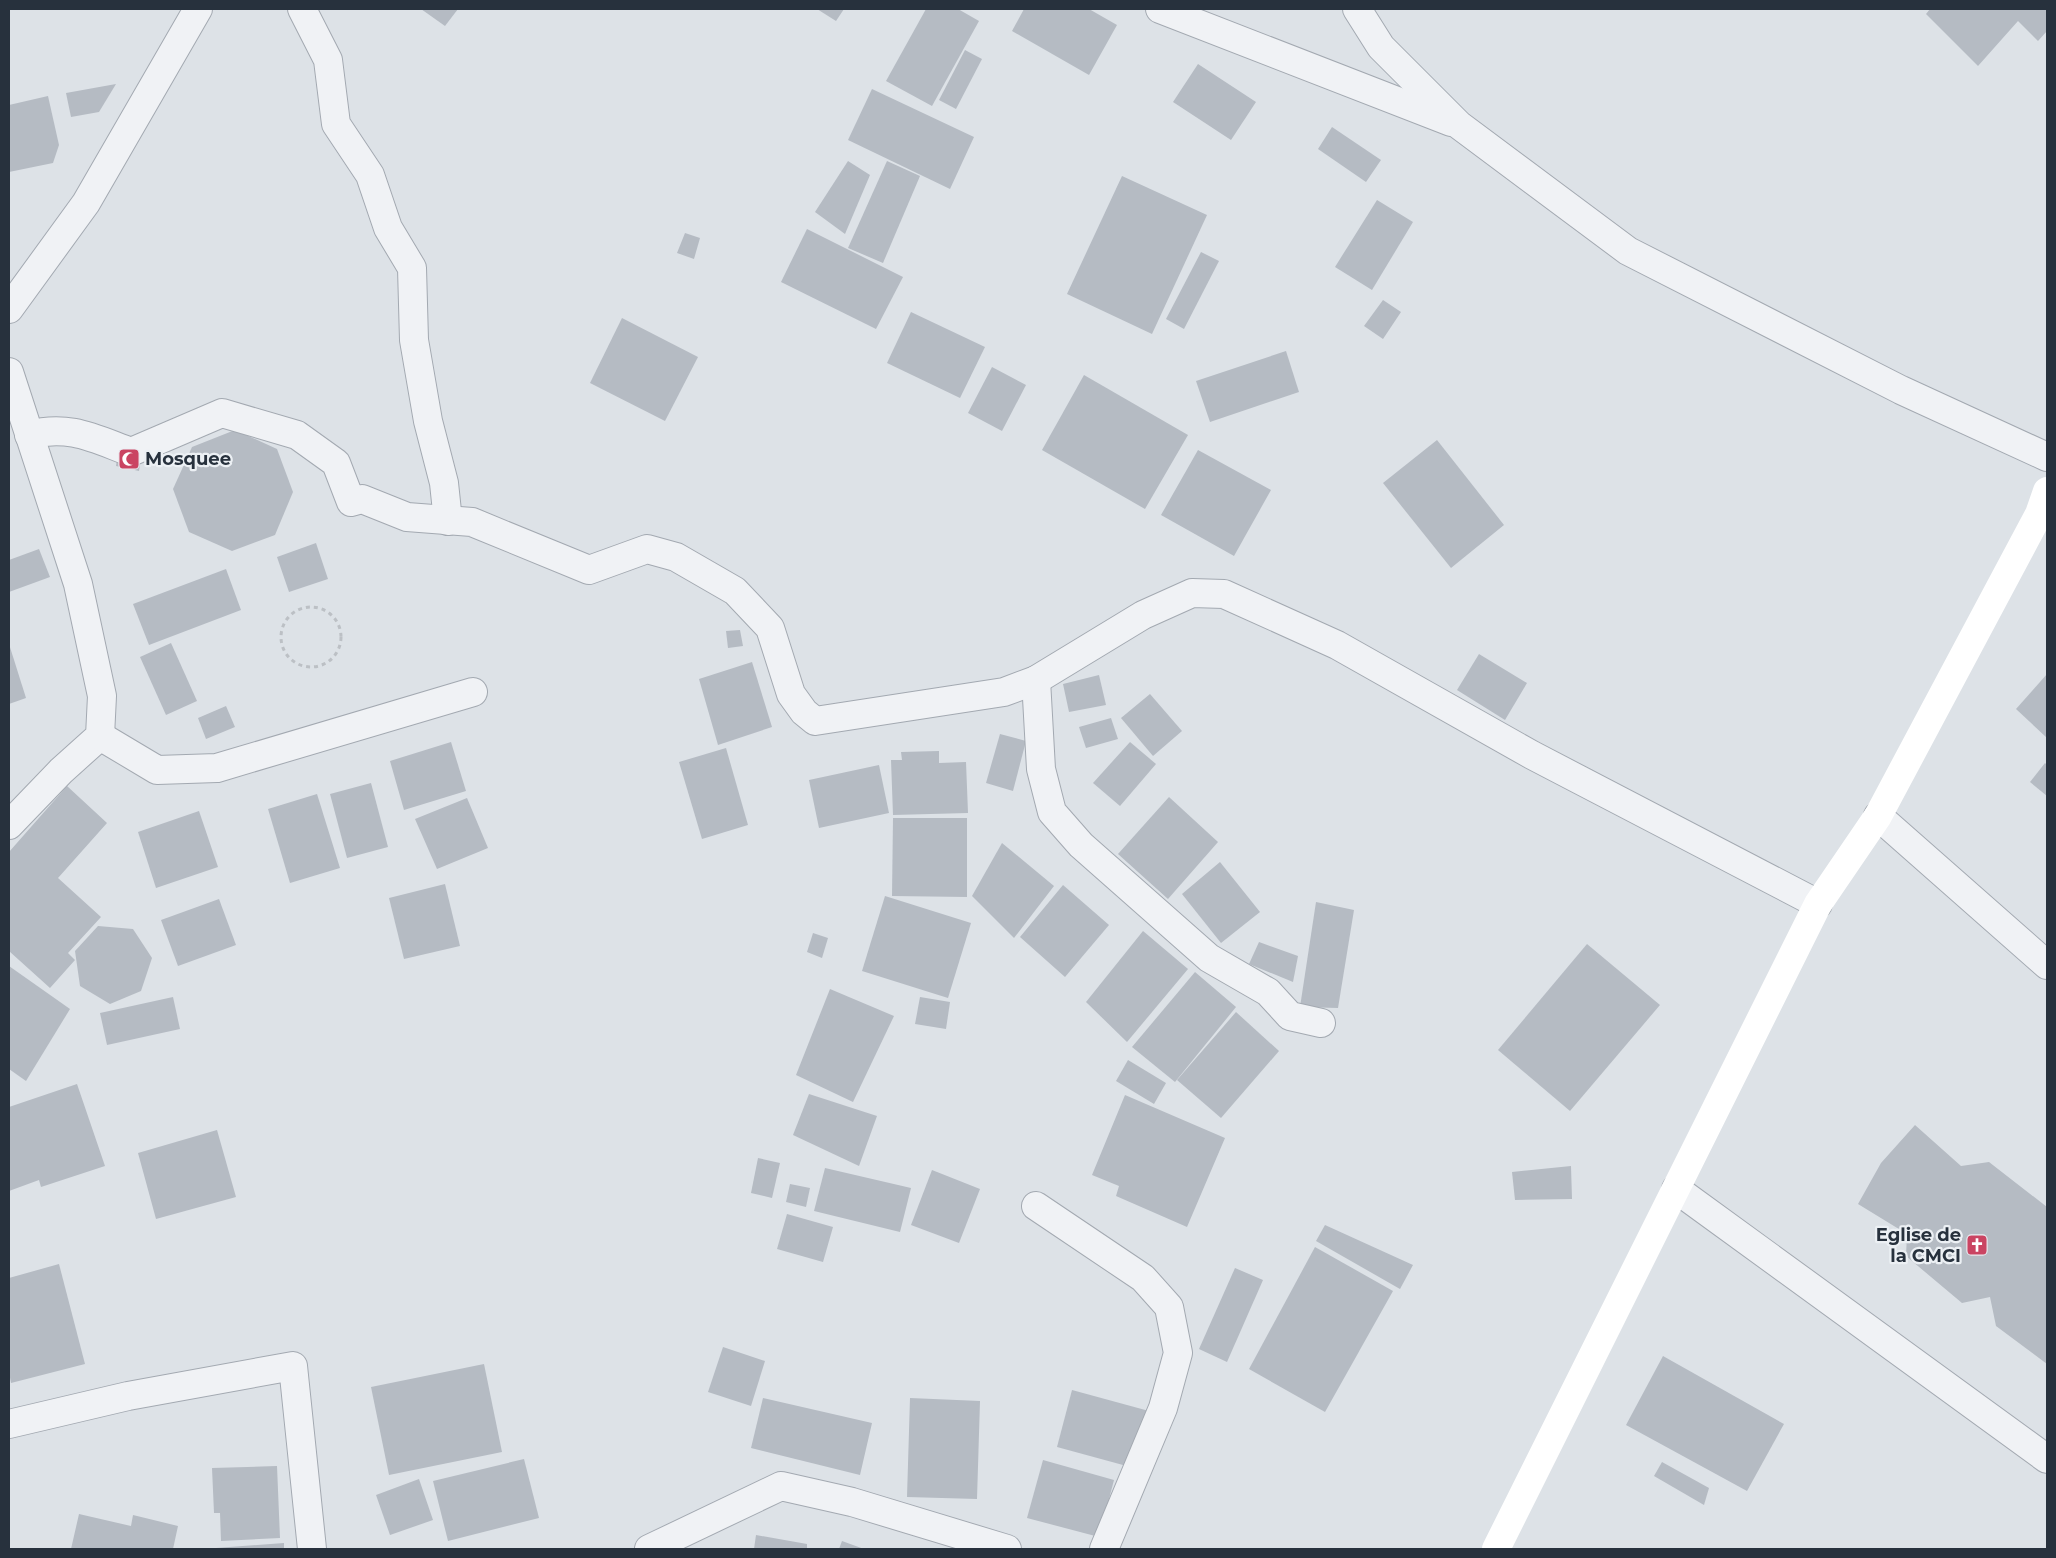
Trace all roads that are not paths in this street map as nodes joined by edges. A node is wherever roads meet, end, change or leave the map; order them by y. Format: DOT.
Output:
graph roads {
  1 [pos="198,9"];
  2 [pos="302,9"];
  3 [pos="1160,9"];
  4 [pos="1358,9"];
  5 [pos="1459,125"];
  6 [pos="9,309"];
  7 [pos="9,372"];
  8 [pos="29,435"];
  9 [pos="2047,457"];
  10 [pos="2044,510"];
  11 [pos="448,520"];
  12 [pos="1036,680"];
  13 [pos="473,692"];
  14 [pos="100,736"];
  15 [pos="1878,816"];
  16 [pos="9,825"];
  17 [pos="1818,904"];
  18 [pos="2047,965"];
  19 [pos="1320,1023"];
  20 [pos="1676,1189"];
  21 [pos="1036,1206"];
  22 [pos="9,1424"];
  23 [pos="2047,1459"];
  24 [pos="312,1549"];
  25 [pos="649,1549"];
  26 [pos="1007,1549"];
  27 [pos="1104,1549"];
  28 [pos="1496,1549"];
  1 -- 6 [label="street"];
  2 -- 11 [label="street"];
  3 -- 5 [label="street"];
  4 -- 5 [label="street"];
  5 -- 9 [label="street"];
  7 -- 8 [label="street"];
  8 -- 11 [label="street"];
  8 -- 14 [label="street"];
  10 -- 15 [label="street"];
  11 -- 12 [label="street"];
  12 -- 17 [label="street"];
  12 -- 19 [label="street"];
  13 -- 14 [label="street"];
  14 -- 16 [label="street"];
  15 -- 17 [label="street"];
  15 -- 18 [label="street"];
  17 -- 20 [label="street"];
  20 -- 23 [label="street"];
  20 -- 28 [label="street"];
  21 -- 27 [label="street"];
  22 -- 24 [label="street"];
  25 -- 26 [label="street"];
}
